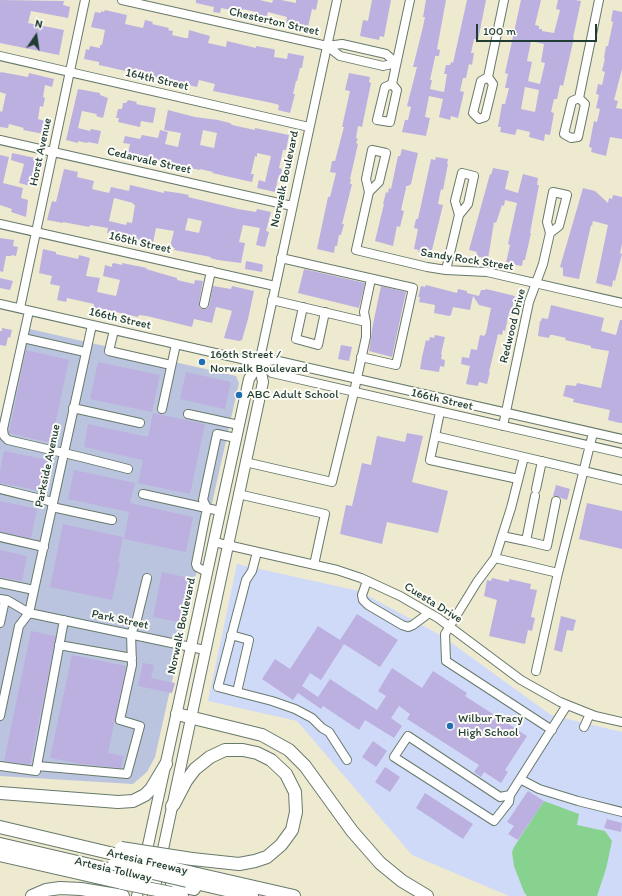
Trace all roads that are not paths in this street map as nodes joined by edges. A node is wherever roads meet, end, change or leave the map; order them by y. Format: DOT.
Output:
graph roads {
  1 [pos="85,0"];
  2 [pos="122,0"];
  3 [pos="337,0"];
  4 [pos="410,0"];
  5 [pos="504,0"];
  6 [pos="599,0"];
  7 [pos="327,46"];
  8 [pos="0,56"];
  9 [pos="396,64"];
  10 [pos="70,72"];
  11 [pos="488,77"];
  12 [pos="392,84"];
  13 [pos="579,98"];
  14 [pos="309,127"];
  15 [pos="0,140"];
  16 [pos="53,152"];
  17 [pos="369,192"];
  18 [pos="292,206"];
  19 [pos="459,215"];
  20 [pos="0,224"];
  21 [pos="36,232"];
  22 [pos="550,233"];
  23 [pos="281,258"];
  24 [pos="446,270"];
  25 [pos="211,271"];
  26 [pos="371,278"];
  27 [pos="536,284"];
  28 [pos="275,286"];
  29 [pos="272,300"];
  30 [pos="622,303"];
  31 [pos="0,304"];
  32 [pos="204,304"];
  33 [pos="20,308"];
  34 [pos="303,308"];
  35 [pos="29,310"];
  36 [pos="325,312"];
  37 [pos="366,322"];
  38 [pos="92,325"];
  39 [pos="114,330"];
  40 [pos="24,338"];
  41 [pos="176,344"];
  42 [pos="85,352"];
  43 [pos="361,357"];
  44 [pos="259,363"];
  45 [pos="172,365"];
  46 [pos="357,379"];
  47 [pos="354,392"];
  48 [pos="73,408"];
  49 [pos="162,409"];
  50 [pos="440,412"];
  51 [pos="506,413"];
  52 [pos="188,414"];
  53 [pos="140,423"];
  54 [pos="239,426"];
  55 [pos="503,426"];
  56 [pos="593,433"];
  57 [pos="435,436"];
  58 [pos="236,438"];
  59 [pos="622,439"];
  60 [pos="590,446"];
  61 [pos="64,453"];
  62 [pos="622,453"];
  63 [pos="524,457"];
  64 [pos="542,461"];
  65 [pos="245,462"];
  66 [pos="128,469"];
  67 [pos="583,471"];
  68 [pos="518,479"];
  69 [pos="622,480"];
  70 [pos="0,489"];
  71 [pos="143,494"];
  72 [pos="238,494"];
  73 [pos="556,501"];
  74 [pos="53,504"];
  75 [pos="207,508"];
  76 [pos="220,511"];
  77 [pos="112,520"];
  78 [pos="502,536"];
  79 [pos="0,537"];
  80 [pos="526,541"];
  81 [pos="214,542"];
  82 [pos="227,545"];
  83 [pos="44,546"];
  84 [pos="257,552"];
  85 [pos="495,558"];
  86 [pos="314,565"];
  87 [pos="207,572"];
  88 [pos="558,573"];
  89 [pos="147,578"];
  90 [pos="367,581"];
  91 [pos="0,583"];
  92 [pos="34,590"];
  93 [pos="2,599"];
  94 [pos="29,613"];
  95 [pos="428,613"];
  96 [pos="64,620"];
  97 [pos="0,623"];
  98 [pos="449,626"];
  99 [pos="131,634"];
  100 [pos="231,635"];
  101 [pos="59,645"];
  102 [pos="191,647"];
  103 [pos="205,650"];
  104 [pos="132,658"];
  105 [pos="536,671"];
  106 [pos="237,692"];
  107 [pos="567,705"];
  108 [pos="177,714"];
  109 [pos="590,714"];
  110 [pos="0,716"];
  111 [pos="191,718"];
  112 [pos="622,722"];
  113 [pos="584,727"];
  114 [pos="552,730"];
  115 [pos="347,760"];
  116 [pos="166,764"];
  117 [pos="0,766"];
  118 [pos="37,766"];
  119 [pos="520,779"];
  120 [pos="0,793"];
  121 [pos="510,795"];
  122 [pos="172,806"];
  123 [pos="622,812"];
  124 [pos="0,827"];
  125 [pos="0,839"];
  126 [pos="0,844"];
  127 [pos="0,856"];
  128 [pos="118,856"];
  129 [pos="188,877"];
  130 [pos="124,878"];
  131 [pos="175,891"];
  132 [pos="32,896"];
  133 [pos="121,896"];
  134 [pos="138,896"];
  135 [pos="153,896"];
  136 [pos="226,896"];
  137 [pos="252,896"];
  138 [pos="294,896"];
  139 [pos="427,896"];
  1 -- 10 [label="street, Horst Avenue"];
  2 -- 7 [label="street, Chesterton Street"];
  3 -- 7 [label="street, Norwalk Boulevard"];
  4 -- 9 [label="street"];
  5 -- 11 [label="street"];
  6 -- 13 [label="street"];
  7 -- 9 [label="street"];
  7 -- 9 [label="street"];
  7 -- 14 [label="street, Norwalk Boulevard"];
  8 -- 10 [label="street, 164th Street"];
  9 -- 12 [label="street"];
  10 -- 14 [label="street, 164th Street"];
  10 -- 16 [label="street, Horst Avenue"];
  14 -- 18 [label="street, Norwalk Boulevard"];
  15 -- 16 [label="street, Cedarvale Street"];
  16 -- 18 [label="street, Cedarvale Street"];
  16 -- 21 [label="street, Horst Avenue"];
  17 -- 17 [label="street"];
  17 -- 24 [label="street, Sandy Rock Street"];
  18 -- 23 [label="street, Norwalk Boulevard"];
  19 -- 24 [label="street"];
  20 -- 21 [label="street, 165th Street"];
  21 -- 25 [label="street, 165th Street"];
  21 -- 33 [label="street, Horst Avenue"];
  22 -- 27 [label="street, Redwood Drive"];
  23 -- 26 [label="street"];
  23 -- 28 [label="street, Norwalk Boulevard"];
  24 -- 27 [label="street, Sandy Rock Street"];
  25 -- 28 [label="street, 165th Street"];
  25 -- 32 [label="street"];
  26 -- 37 [label="street"];
  26 -- 43 [label="street"];
  27 -- 30 [label="street, Sandy Rock Street"];
  27 -- 51 [label="street, Redwood Drive"];
  28 -- 29 [label="street, Norwalk Boulevard"];
  29 -- 34 [label="street"];
  29 -- 44 [label="street, Norwalk Boulevard"];
  31 -- 33 [label="street, 166th Street"];
  33 -- 35 [label="street, 166th Street"];
  34 -- 36 [label="street"];
  34 -- 36 [label="street"];
  35 -- 38 [label="street, 166th Street"];
  35 -- 40 [label="street"];
  36 -- 37 [label="street"];
  37 -- 43 [label="street"];
  38 -- 39 [label="street, 166th Street"];
  38 -- 42 [label="street, Parkside Avenue"];
  39 -- 41 [label="street, 166th Street"];
  39 -- 45 [label="street"];
  40 -- 42 [label="street"];
  40 -- 61 [label="street"];
  41 -- 44 [label="street, 166th Street"];
  41 -- 45 [label="street"];
  42 -- 48 [label="street, Parkside Avenue"];
  43 -- 46 [label="street"];
  44 -- 46 [label="street, 166th Street"];
  44 -- 47 [label="street, 166th Street"];
  44 -- 54 [label="main road, Norwalk Boulevard"];
  44 -- 65 [label="main road, Norwalk Boulevard"];
  45 -- 49 [label="street"];
  46 -- 47 [label="street"];
  46 -- 51 [label="street, 166th Street"];
  47 -- 50 [label="street, 166th Street"];
  47 -- 65 [label="street"];
  48 -- 53 [label="street"];
  48 -- 61 [label="street, Parkside Avenue"];
  50 -- 55 [label="street, 166th Street"];
  50 -- 57 [label="street"];
  51 -- 55 [label="street, Redwood Drive"];
  51 -- 56 [label="street, 166th Street"];
  52 -- 54 [label="street"];
  54 -- 58 [label="main road, Norwalk Boulevard"];
  55 -- 60 [label="street, 166th Street"];
  56 -- 59 [label="street, 166th Street"];
  56 -- 60 [label="street"];
  57 -- 63 [label="street"];
  57 -- 68 [label="street"];
  58 -- 75 [label="street"];
  58 -- 76 [label="main road, Norwalk Boulevard"];
  60 -- 62 [label="street, 166th Street"];
  60 -- 67 [label="street"];
  61 -- 66 [label="street"];
  61 -- 74 [label="street, Parkside Avenue"];
  63 -- 64 [label="street"];
  63 -- 68 [label="street"];
  64 -- 67 [label="street"];
  64 -- 80 [label="street"];
  65 -- 72 [label="main road, Norwalk Boulevard"];
  67 -- 69 [label="street"];
  67 -- 88 [label="street"];
  68 -- 78 [label="street"];
  70 -- 74 [label="street"];
  71 -- 75 [label="street"];
  72 -- 82 [label="main road, Norwalk Boulevard"];
  72 -- 86 [label="street"];
  73 -- 80 [label="street"];
  74 -- 77 [label="street"];
  74 -- 83 [label="street, Parkside Avenue"];
  75 -- 76 [label="street"];
  75 -- 87 [label="street"];
  76 -- 81 [label="main road, Norwalk Boulevard"];
  78 -- 80 [label="street"];
  78 -- 85 [label="street"];
  79 -- 83 [label="street"];
  81 -- 82 [label="street, Cuesta Drive"];
  81 -- 87 [label="main road, Norwalk Boulevard"];
  82 -- 84 [label="street, Cuesta Drive"];
  82 -- 103 [label="main road, Norwalk Boulevard"];
  83 -- 92 [label="street, Parkside Avenue"];
  84 -- 86 [label="street, Cuesta Drive"];
  84 -- 100 [label="street"];
  85 -- 88 [label="street"];
  85 -- 98 [label="street"];
  86 -- 90 [label="street, Cuesta Drive"];
  87 -- 102 [label="main road, Norwalk Boulevard"];
  88 -- 105 [label="street"];
  89 -- 99 [label="street"];
  90 -- 95 [label="street, Cuesta Drive"];
  90 -- 95 [label="street"];
  91 -- 92 [label="street"];
  92 -- 94 [label="street, Parkside Avenue"];
  93 -- 94 [label="street, Park Street"];
  93 -- 97 [label="street"];
  94 -- 96 [label="street, Park Street"];
  94 -- 110 [label="street"];
  95 -- 98 [label="street, Cuesta Drive"];
  96 -- 99 [label="street, Park Street"];
  96 -- 101 [label="street"];
  98 -- 107 [label="street, Cuesta Drive"];
  98 -- 114 [label="street"];
  99 -- 102 [label="street, Park Street"];
  99 -- 104 [label="street"];
  100 -- 106 [label="street"];
  100 -- 106 [label="street"];
  101 -- 104 [label="street"];
  101 -- 118 [label="street"];
  102 -- 103 [label="street, Park Street"];
  102 -- 108 [label="main road, Norwalk Boulevard"];
  103 -- 111 [label="main road, Norwalk Boulevard"];
  104 -- 118 [label="street"];
  106 -- 115 [label="street"];
  107 -- 109 [label="street, Cuesta Drive"];
  107 -- 114 [label="street"];
  108 -- 111 [label="highway"];
  108 -- 116 [label="main road, Norwalk Boulevard"];
  109 -- 112 [label="street, Cuesta Drive"];
  109 -- 113 [label="street"];
  111 -- 122 [label="main road, Norwalk Boulevard"];
  111 -- 139 [label="highway"];
  114 -- 119 [label="street"];
  116 -- 120 [label="highway"];
  116 -- 134 [label="main road, Norwalk Boulevard"];
  117 -- 118 [label="street"];
  119 -- 121 [label="street"];
  119 -- 123 [label="street"];
  121 -- 121 [label="street"];
  122 -- 128 [label="highway, bridge"];
  122 -- 135 [label="main road, Norwalk Boulevard"];
  124 -- 128 [label="highway"];
  125 -- 128 [label="highway, Artesia Tollway"];
  126 -- 130 [label="highway, Artesia Tollway"];
  127 -- 130 [label="highway"];
  128 -- 129 [label="highway, Artesia Freeway, bridge"];
  129 -- 137 [label="highway"];
  129 -- 138 [label="highway, Artesia Freeway"];
  130 -- 131 [label="highway, bridge"];
  131 -- 136 [label="highway"];
  132 -- 133 [label="highway"];
}
